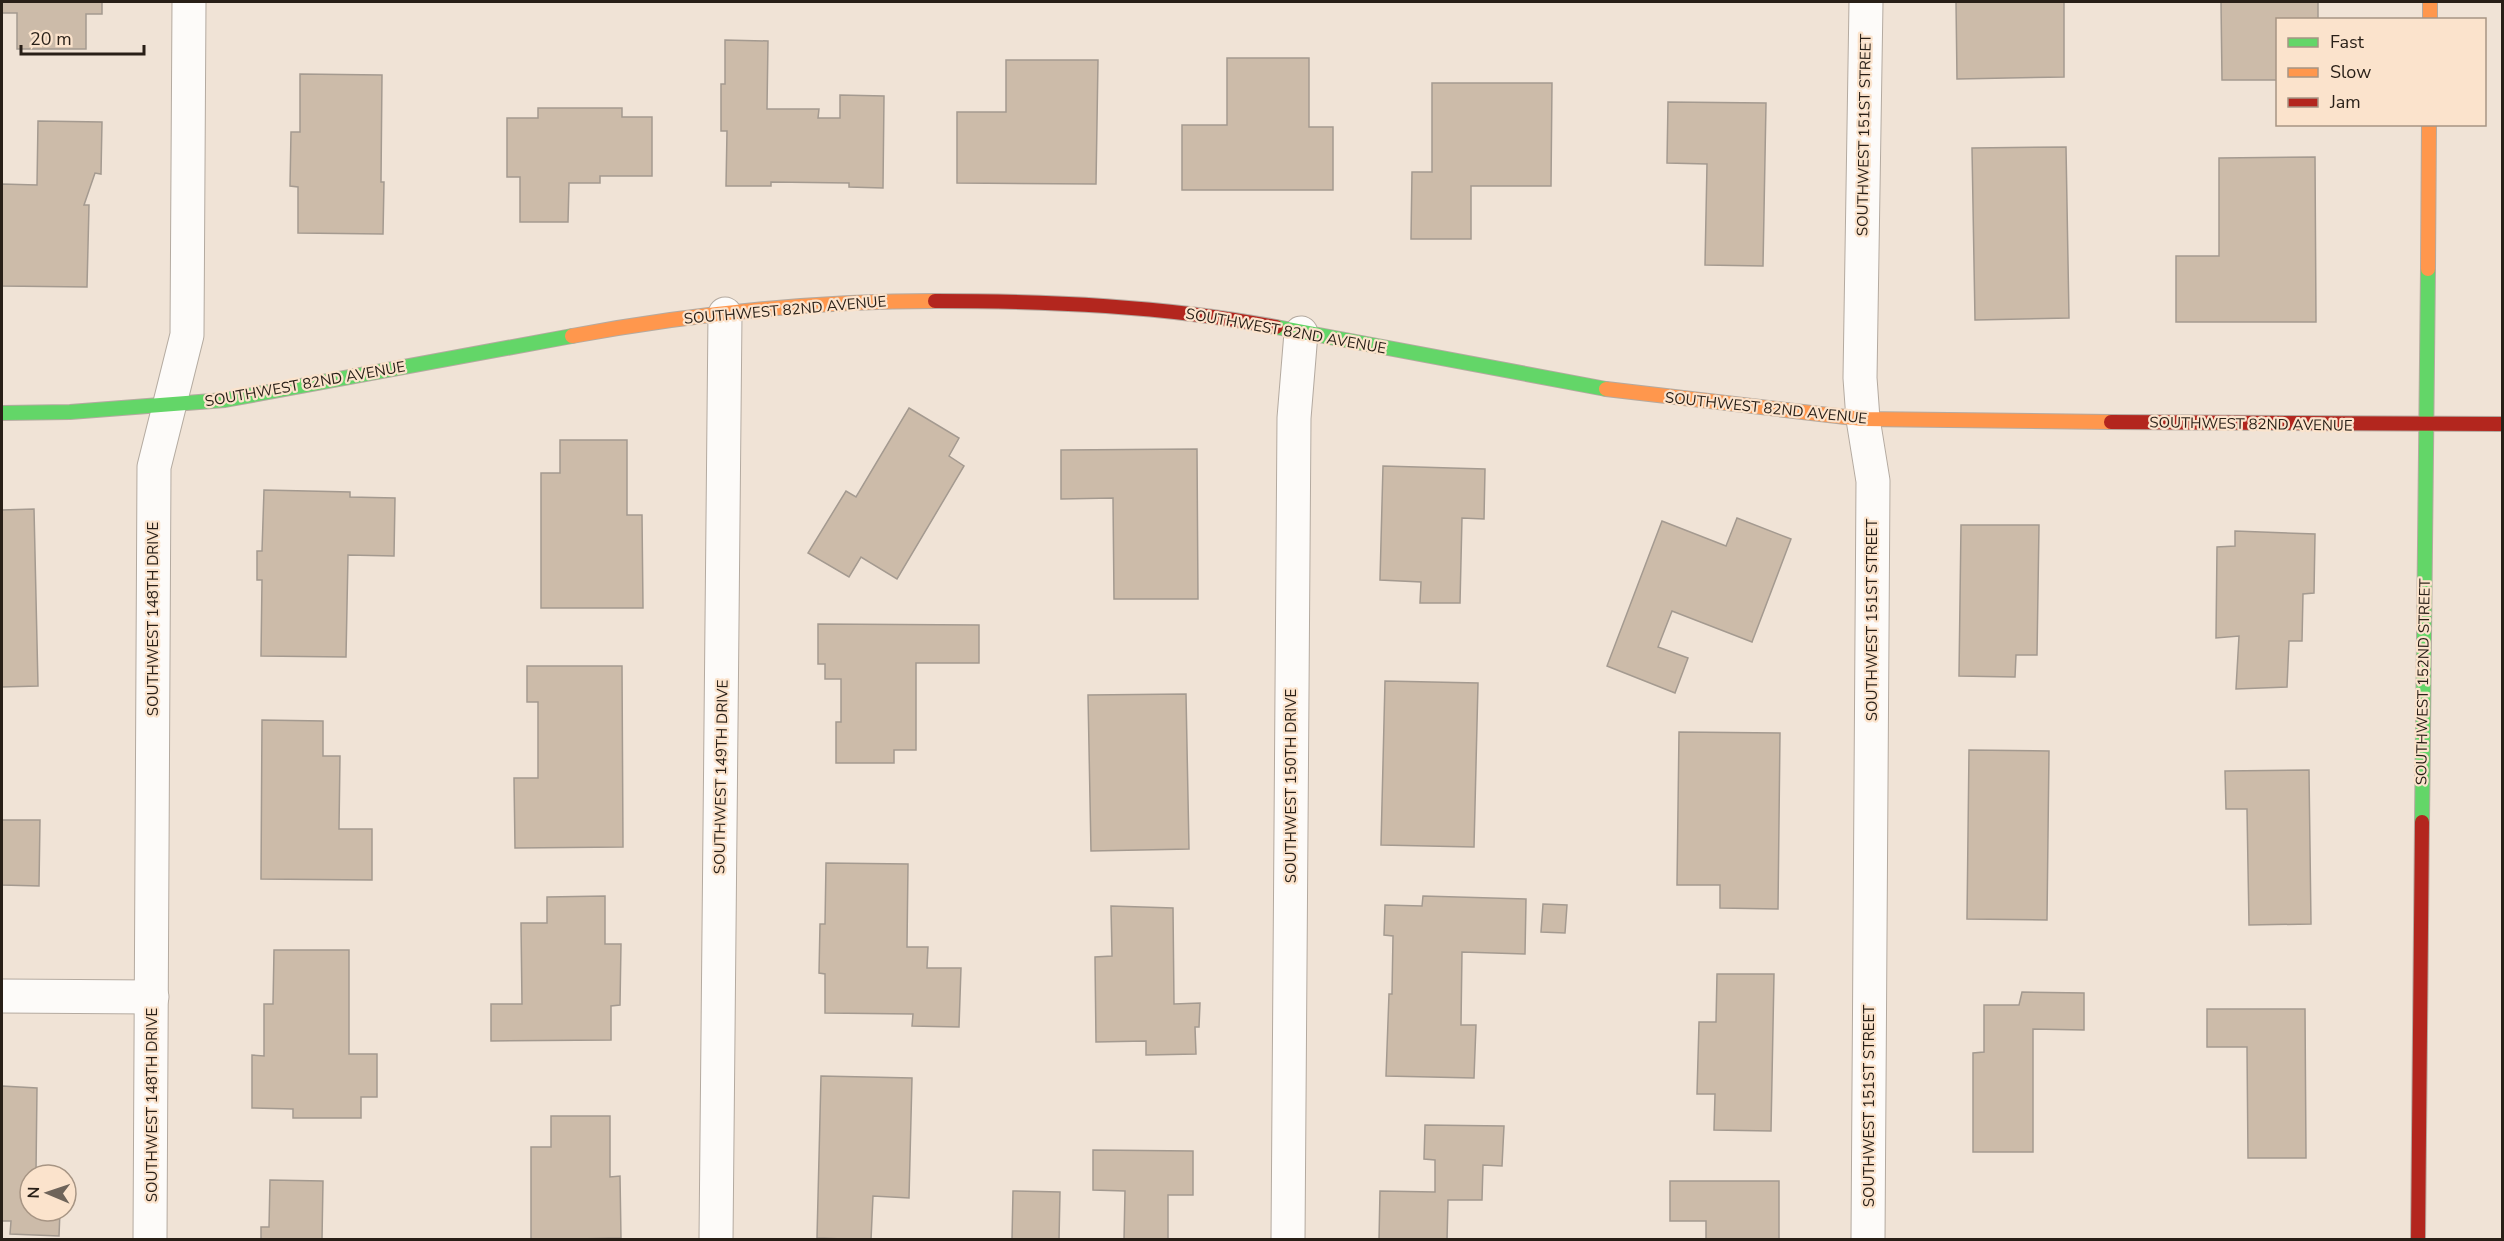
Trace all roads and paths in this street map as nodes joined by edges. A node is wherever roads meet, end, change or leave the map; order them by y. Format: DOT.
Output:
graph roads {
  1 [pos="189,2"];
  2 [pos="1866,2"];
  3 [pos="2430,2"];
  4 [pos="2430,18"];
  5 [pos="2429,126"];
  6 [pos="725,314"];
  7 [pos="1301,333"];
  8 [pos="170,405"];
  9 [pos="2,412"];
  10 [pos="1863,419"];
  11 [pos="2502,424"];
  12 [pos="2427,425"];
  13 [pos="2,996"];
  14 [pos="152,997"];
  15 [pos="150,1239"];
  16 [pos="716,1239"];
  17 [pos="1288,1239"];
  18 [pos="1868,1239"];
  19 [pos="2418,1239"];
  1 -- 8 [label="street, SOUTHWEST 148TH DRIVE"];
  2 -- 10 [label="street, SOUTHWEST 151ST STREET"];
  3 -- 4 [label="street"];
  5 -- 12 [label="street, SOUTHWEST 152ND STREET"];
  6 -- 7 [label="street, SOUTHWEST 82ND AVENUE"];
  6 -- 8 [label="street, SOUTHWEST 82ND AVENUE"];
  6 -- 16 [label="street, SOUTHWEST 149TH DRIVE"];
  7 -- 10 [label="street, SOUTHWEST 82ND AVENUE"];
  7 -- 17 [label="street, SOUTHWEST 150TH DRIVE"];
  8 -- 9 [label="street, SOUTHWEST 82ND AVENUE"];
  8 -- 14 [label="street, SOUTHWEST 148TH DRIVE"];
  10 -- 12 [label="street, SOUTHWEST 82ND AVENUE"];
  10 -- 18 [label="street, SOUTHWEST 151ST STREET"];
  11 -- 12 [label="street, SOUTHWEST 82ND AVENUE"];
  12 -- 19 [label="street, SOUTHWEST 152ND STREET"];
  13 -- 14 [label="street"];
  14 -- 15 [label="street, SOUTHWEST 148TH DRIVE"];
}
